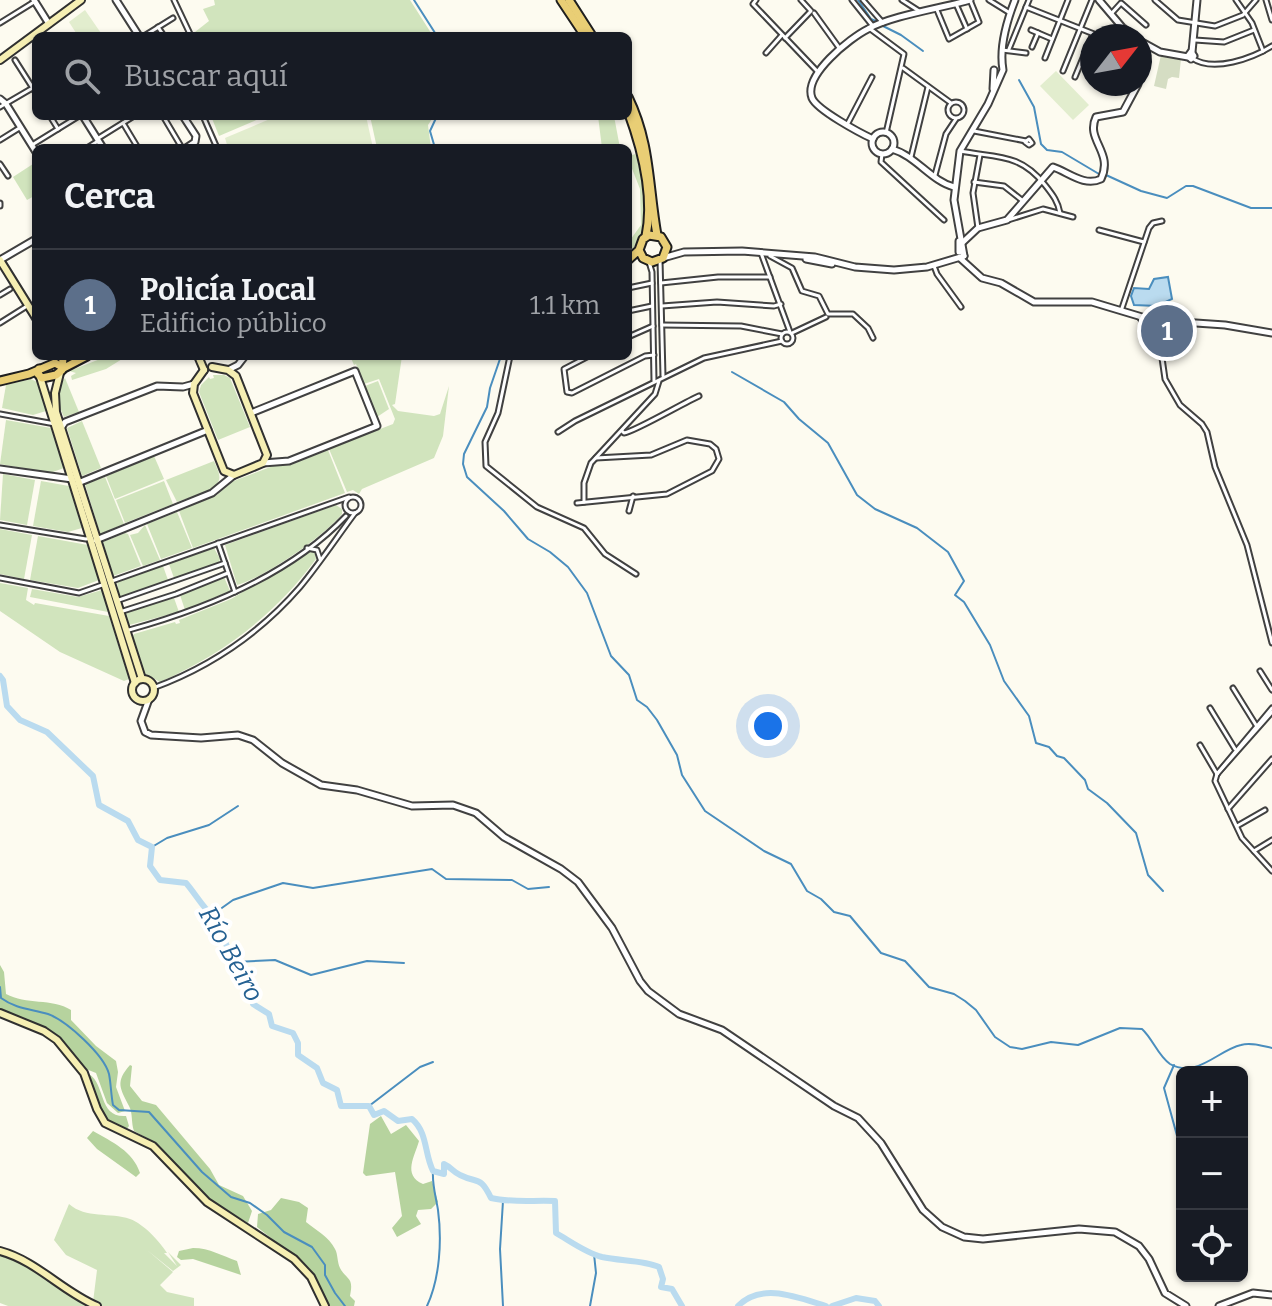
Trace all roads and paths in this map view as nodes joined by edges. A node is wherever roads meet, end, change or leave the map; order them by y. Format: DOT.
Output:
graph roads {
  1 [pos="81,0"];
  2 [pos="116,0"];
  3 [pos="174,0"];
  4 [pos="561,0"];
  5 [pos="569,0"];
  6 [pos="756,0"];
  7 [pos="801,0"];
  8 [pos="852,0"];
  9 [pos="863,0"];
  10 [pos="902,0"];
  11 [pos="970,0"];
  12 [pos="989,0"];
  13 [pos="1015,0"];
  14 [pos="1029,0"];
  15 [pos="1068,0"];
  16 [pos="1092,0"];
  17 [pos="1155,0"];
  18 [pos="1197,0"];
  19 [pos="1236,0"];
  20 [pos="1256,0"];
  21 [pos="1266,0"];
  22 [pos="34,1"];
  23 [pos="1103,1"];
  24 [pos="956,4"];
  25 [pos="1026,7"];
  26 [pos="937,10"];
  27 [pos="1246,12"];
  28 [pos="814,13"];
  29 [pos="922,13"];
  30 [pos="1010,13"];
  31 [pos="1111,14"];
  32 [pos="173,18"];
  33 [pos="1060,20"];
  34 [pos="1272,20"];
  35 [pos="0,23"];
  36 [pos="883,23"];
  37 [pos="1195,23"];
  38 [pos="49,24"];
  39 [pos="1082,24"];
  40 [pos="1120,24"];
  41 [pos="1145,24"];
  42 [pos="158,27"];
  43 [pos="871,27"];
  44 [pos="1080,28"];
  45 [pos="967,29"];
  46 [pos="1031,30"];
  47 [pos="1254,30"];
  48 [pos="41,32"];
  49 [pos="138,32"];
  50 [pos="149,32"];
  51 [pos="161,32"];
  52 [pos="189,32"];
  53 [pos="582,32"];
  54 [pos="589,32"];
  55 [pos="1038,33"];
  56 [pos="784,36"];
  57 [pos="1052,39"];
  58 [pos="32,40"];
  59 [pos="1195,40"];
  60 [pos="1272,46"];
  61 [pos="1032,47"];
  62 [pos="1152,48"];
  63 [pos="840,49"];
  64 [pos="1005,50"];
  65 [pos="1263,51"];
  66 [pos="766,53"];
  67 [pos="1026,53"];
  68 [pos="1191,56"];
  69 [pos="1045,58"];
  70 [pos="0,60"];
  71 [pos="15,60"];
  72 [pos="1080,66"];
  73 [pos="901,67"];
  74 [pos="817,71"];
  75 [pos="1063,71"];
  76 [pos="872,77"];
  77 [pos="1075,77"];
  78 [pos="32,84"];
  79 [pos="928,87"];
  80 [pos="32,88"];
  81 [pos="1132,96"];
  82 [pos="0,99"];
  83 [pos="951,103"];
  84 [pos="3,106"];
  85 [pos="632,106"];
  86 [pos="956,119"];
  87 [pos="52,120"];
  88 [pos="74,120"];
  89 [pos="84,120"];
  90 [pos="128,120"];
  91 [pos="166,120"];
  92 [pos="186,120"];
  93 [pos="205,120"];
  94 [pos="630,120"];
  95 [pos="123,123"];
  96 [pos="846,126"];
  97 [pos="21,127"];
  98 [pos="58,129"];
  99 [pos="971,131"];
  100 [pos="886,133"];
  101 [pos="873,139"];
  102 [pos="0,140"];
  103 [pos="98,140"];
  104 [pos="1026,141"];
  105 [pos="34,144"];
  106 [pos="92,144"];
  107 [pos="100,144"];
  108 [pos="136,144"];
  109 [pos="181,144"];
  110 [pos="191,144"];
  111 [pos="215,144"];
  112 [pos="32,145"];
  113 [pos="893,148"];
  114 [pos="960,151"];
  115 [pos="882,154"];
  116 [pos="980,155"];
  117 [pos="912,156"];
  118 [pos="0,164"];
  119 [pos="936,174"];
  120 [pos="8,176"];
  121 [pos="1041,180"];
  122 [pos="974,182"];
  123 [pos="954,185"];
  124 [pos="1023,201"];
  125 [pos="1060,213"];
  126 [pos="1073,217"];
  127 [pos="944,220"];
  128 [pos="1007,220"];
  129 [pos="1162,221"];
  130 [pos="978,228"];
  131 [pos="1099,230"];
  132 [pos="657,235"];
  133 [pos="646,236"];
  134 [pos="960,239"];
  135 [pos="1144,242"];
  136 [pos="666,243"];
  137 [pos="32,244"];
  138 [pos="639,250"];
  139 [pos="684,252"];
  140 [pos="761,252"];
  141 [pos="770,253"];
  142 [pos="960,255"];
  143 [pos="632,258"];
  144 [pos="662,259"];
  145 [pos="0,260"];
  146 [pos="648,261"];
  147 [pos="632,262"];
  148 [pos="934,266"];
  149 [pos="652,272"];
  150 [pos="661,272"];
  151 [pos="770,277"];
  152 [pos="652,283"];
  153 [pos="661,283"];
  154 [pos="632,287"];
  155 [pos="10,289"];
  156 [pos="0,295"];
  157 [pos="781,304"];
  158 [pos="28,305"];
  159 [pos="653,305"];
  160 [pos="662,306"];
  161 [pos="961,307"];
  162 [pos="632,310"];
  163 [pos="1121,311"];
  164 [pos="32,312"];
  165 [pos="826,317"];
  166 [pos="1140,318"];
  167 [pos="1161,321"];
  168 [pos="0,323"];
  169 [pos="662,325"];
  170 [pos="653,326"];
  171 [pos="791,333"];
  172 [pos="1272,333"];
  173 [pos="782,334"];
  174 [pos="632,335"];
  175 [pos="873,338"];
  176 [pos="782,341"];
  177 [pos="1161,351"];
  178 [pos="654,355"];
  179 [pos="242,360"];
  180 [pos="509,360"];
  181 [pos="581,360"];
  182 [pos="62,363"];
  183 [pos="207,364"];
  184 [pos="238,365"];
  185 [pos="228,370"];
  186 [pos="39,374"];
  187 [pos="236,376"];
  188 [pos="659,379"];
  189 [pos="0,381"];
  190 [pos="194,384"];
  191 [pos="183,387"];
  192 [pos="193,393"];
  193 [pos="699,396"];
  194 [pos="251,413"];
  195 [pos="0,414"];
  196 [pos="60,424"];
  197 [pos="208,430"];
  198 [pos="622,431"];
  199 [pos="558,432"];
  200 [pos="267,455"];
  201 [pos="596,458"];
  202 [pos="278,461"];
  203 [pos="263,463"];
  204 [pos="0,469"];
  205 [pos="224,471"];
  206 [pos="234,475"];
  207 [pos="75,481"];
  208 [pos="222,484"];
  209 [pos="633,496"];
  210 [pos="349,497"];
  211 [pos="332,502"];
  212 [pos="584,502"];
  213 [pos="577,503"];
  214 [pos="347,511"];
  215 [pos="629,511"];
  216 [pos="355,513"];
  217 [pos="0,525"];
  218 [pos="343,527"];
  219 [pos="94,539"];
  220 [pos="218,543"];
  221 [pos="307,548"];
  222 [pos="321,560"];
  223 [pos="225,563"];
  224 [pos="228,573"];
  225 [pos="636,574"];
  226 [pos="0,578"];
  227 [pos="107,582"];
  228 [pos="235,592"];
  229 [pos="115,600"];
  230 [pos="119,612"];
  231 [pos="1272,614"];
  232 [pos="1265,618"];
  233 [pos="125,631"];
  234 [pos="1272,643"];
  235 [pos="1260,671"];
  236 [pos="138,681"];
  237 [pos="153,688"];
  238 [pos="1233,688"];
  239 [pos="1272,690"];
  240 [pos="149,699"];
  241 [pos="139,700"];
  242 [pos="1210,708"];
  243 [pos="1272,710"];
  244 [pos="143,714"];
  245 [pos="1258,727"];
  246 [pos="1200,745"];
  247 [pos="1237,751"];
  248 [pos="1272,760"];
  249 [pos="1217,774"];
  250 [pos="1228,809"];
  251 [pos="1265,810"];
  252 [pos="1236,827"];
  253 [pos="1272,840"];
  254 [pos="1254,851"];
  255 [pos="1272,871"];
  256 [pos="0,1013"];
  257 [pos="0,1251"];
  258 [pos="1272,1295"];
  259 [pos="97,1306"];
  260 [pos="325,1306"];
  261 [pos="1186,1306"];
  262 [pos="1219,1306"];
  1 -- 38 [label="main road"];
  2 -- 49 [label="street"];
  3 -- 52 [label="street"];
  4 -- 53 [label="main road"];
  5 -- 54 [label="main road"];
  6 -- 56 [label="street"];
  7 -- 56 [label="street"];
  8 -- 43 [label="street"];
  9 -- 36 [label="street"];
  10 -- 29 [label="street"];
  11 -- 24 [label="street"];
  11 -- 45 [label="street"];
  12 -- 30 [label="street"];
  13 -- 30 [label="street"];
  14 -- 25 [label="street"];
  15 -- 33 [label="street"];
  16 -- 39 [label="street"];
  17 -- 37 [label="street"];
  18 -- 37 [label="street"];
  19 -- 27 [label="street"];
  20 -- 27 [label="street"];
  21 -- 34 [label="street"];
  22 -- 35 [label="street"];
  22 -- 38 [label="street"];
  23 -- 31 [label="street"];
  24 -- 26 [label="street"];
  24 -- 45 [label="street"];
  25 -- 33 [label="street"];
  25 -- 64 [label="street"];
  26 -- 29 [label="street"];
  26 -- 45 [label="street"];
  27 -- 37 [label="street"];
  27 -- 47 [label="street"];
  28 -- 63 [label="street"];
  29 -- 36 [label="street"];
  30 -- 64 [label="street"];
  31 -- 40 [label="street"];
  31 -- 41 [label="street"];
  32 -- 42 [label="street"];
  33 -- 44 [label="street"];
  33 -- 57 [label="street"];
  36 -- 43 [label="street"];
  37 -- 59 [label="street"];
  38 -- 48 [label="main road"];
  42 -- 50 [label="street"];
  42 -- 51 [label="street"];
  43 -- 63 [label="street"];
  43 -- 73 [label="street"];
  44 -- 75 [label="street"];
  46 -- 55 [label="street"];
  47 -- 59 [label="street"];
  47 -- 65 [label="street"];
  55 -- 57 [label="street"];
  55 -- 61 [label="street"];
  56 -- 66 [label="street"];
  56 -- 74 [label="street"];
  57 -- 69 [label="street"];
  58 -- 70 [label="main road"];
  59 -- 68 [label="street"];
  60 -- 65 [label="street"];
  62 -- 68 [label="street"];
  63 -- 74 [label="street"];
  64 -- 67 [label="street"];
  64 -- 99 [label="street"];
  65 -- 68 [label="street"];
  71 -- 78 [label="street"];
  72 -- 77 [label="street"];
  73 -- 79 [label="street"];
  73 -- 100 [label="street"];
  74 -- 96 [label="street"];
  76 -- 96 [label="street"];
  79 -- 83 [label="street"];
  79 -- 117 [label="street"];
  80 -- 84 [label="street"];
  81 -- 121 [label="street"];
  82 -- 84 [label="street"];
  83 -- 86 [label="street"];
  83 -- 86 [label="street"];
  84 -- 97 [label="street"];
  85 -- 132 [label="main road"];
  86 -- 119 [label="street"];
  87 -- 98 [label="street"];
  88 -- 98 [label="street"];
  89 -- 103 [label="street"];
  90 -- 95 [label="street"];
  91 -- 109 [label="street"];
  92 -- 110 [label="street"];
  93 -- 111 [label="street"];
  94 -- 133 [label="main road"];
  95 -- 103 [label="street"];
  95 -- 108 [label="street"];
  96 -- 101 [label="street"];
  97 -- 102 [label="street"];
  97 -- 112 [label="street"];
  98 -- 105 [label="street"];
  99 -- 104 [label="street"];
  99 -- 114 [label="street"];
  100 -- 101 [label="street"];
  100 -- 113 [label="street"];
  101 -- 115 [label="street"];
  103 -- 106 [label="street"];
  103 -- 107 [label="street"];
  113 -- 115 [label="street"];
  113 -- 117 [label="street"];
  114 -- 116 [label="street"];
  114 -- 123 [label="street"];
  115 -- 127 [label="street"];
  116 -- 121 [label="street"];
  116 -- 122 [label="street"];
  117 -- 119 [label="street"];
  118 -- 120 [label="street"];
  119 -- 123 [label="street"];
  121 -- 124 [label="street"];
  121 -- 125 [label="street"];
  122 -- 124 [label="street"];
  122 -- 130 [label="street"];
  123 -- 134 [label="street"];
  124 -- 128 [label="street"];
  125 -- 126 [label="street"];
  125 -- 128 [label="street"];
  128 -- 130 [label="street"];
  129 -- 135 [label="street"];
  130 -- 134 [label="street"];
  131 -- 135 [label="street"];
  132 -- 133 [label="main road"];
  132 -- 136 [label="main road"];
  133 -- 138 [label="main road"];
  134 -- 142 [label="street"];
  135 -- 163 [label="street"];
  136 -- 139 [label="street"];
  136 -- 144 [label="main road"];
  137 -- 145 [label="street"];
  138 -- 143 [label="main road"];
  138 -- 146 [label="main road"];
  139 -- 140 [label="street"];
  139 -- 144 [label="street"];
  140 -- 141 [label="street"];
  140 -- 151 [label="street"];
  141 -- 148 [label="street"];
  141 -- 175 [label="street"];
  142 -- 148 [label="street"];
  142 -- 163 [label="street"];
  144 -- 146 [label="main road"];
  144 -- 150 [label="street"];
  145 -- 158 [label="main road"];
  146 -- 147 [label="main road"];
  146 -- 149 [label="street"];
  148 -- 161 [label="street"];
  149 -- 150 [label="street"];
  149 -- 152 [label="street"];
  150 -- 153 [label="street"];
  151 -- 153 [label="street"];
  151 -- 157 [label="street"];
  152 -- 154 [label="street"];
  152 -- 159 [label="street"];
  153 -- 160 [label="street"];
  155 -- 156 [label="street"];
  157 -- 160 [label="street"];
  157 -- 171 [label="street"];
  158 -- 164 [label="main road"];
  158 -- 168 [label="street"];
  159 -- 162 [label="street"];
  159 -- 170 [label="street"];
  160 -- 169 [label="street"];
  163 -- 166 [label="street"];
  165 -- 171 [label="street"];
  166 -- 167 [label="street"];
  166 -- 177 [label="street"];
  167 -- 172 [label="street"];
  167 -- 177 [label="street"];
  169 -- 170 [label="street"];
  169 -- 173 [label="street"];
  169 -- 188 [label="street"];
  170 -- 174 [label="street"];
  170 -- 178 [label="street"];
  171 -- 173 [label="street"];
  171 -- 176 [label="street"];
  173 -- 176 [label="street"];
  176 -- 188 [label="street"];
  177 -- 232 [label="street"];
  178 -- 181 [label="street"];
  178 -- 188 [label="street"];
  179 -- 184 [label="street"];
  180 -- 225 [label="street"];
  182 -- 186 [label="main road"];
  182 -- 196 [label="main road"];
  183 -- 185 [label="main road"];
  183 -- 190 [label="main road"];
  184 -- 185 [label="street"];
  184 -- 187 [label="street"];
  185 -- 187 [label="main road"];
  186 -- 189 [label="main road"];
  186 -- 196 [label="main road"];
  187 -- 194 [label="main road"];
  188 -- 198 [label="street"];
  188 -- 199 [label="street"];
  190 -- 191 [label="street"];
  190 -- 192 [label="main road"];
  191 -- 192 [label="street"];
  191 -- 196 [label="street"];
  192 -- 197 [label="main road"];
  193 -- 198 [label="street"];
  194 -- 200 [label="main road"];
  194 -- 202 [label="street"];
  195 -- 196 [label="street"];
  196 -- 207 [label="main road"];
  197 -- 205 [label="main road"];
  197 -- 207 [label="street"];
  198 -- 201 [label="street"];
  200 -- 202 [label="street"];
  200 -- 203 [label="main road"];
  201 -- 209 [label="street"];
  201 -- 212 [label="street"];
  202 -- 203 [label="street"];
  203 -- 206 [label="main road"];
  204 -- 207 [label="street"];
  205 -- 206 [label="main road"];
  205 -- 208 [label="street"];
  206 -- 208 [label="street"];
  207 -- 219 [label="main road"];
  208 -- 219 [label="street"];
  209 -- 212 [label="street"];
  209 -- 215 [label="street"];
  210 -- 211 [label="street"];
  210 -- 214 [label="street"];
  210 -- 216 [label="street"];
  211 -- 214 [label="street"];
  211 -- 220 [label="street"];
  212 -- 213 [label="street"];
  214 -- 216 [label="street"];
  214 -- 218 [label="street"];
  214 -- 221 [label="street"];
  216 -- 218 [label="street"];
  217 -- 219 [label="street"];
  218 -- 222 [label="street"];
  219 -- 227 [label="main road"];
  220 -- 223 [label="street"];
  220 -- 227 [label="street"];
  221 -- 222 [label="street"];
  221 -- 228 [label="street"];
  222 -- 237 [label="street"];
  223 -- 224 [label="street"];
  223 -- 229 [label="street"];
  224 -- 228 [label="street"];
  224 -- 230 [label="street"];
  226 -- 227 [label="street"];
  227 -- 229 [label="main road"];
  227 -- 236 [label="main road"];
  228 -- 233 [label="street"];
  229 -- 230 [label="main road"];
  230 -- 233 [label="main road"];
  231 -- 232 [label="street"];
  232 -- 234 [label="street"];
  233 -- 236 [label="main road"];
  235 -- 239 [label="street"];
  236 -- 237 [label="main road"];
  236 -- 241 [label="main road"];
  237 -- 240 [label="main road"];
  238 -- 245 [label="street"];
  240 -- 241 [label="main road"];
  240 -- 244 [label="street"];
  241 -- 244 [label="street"];
  242 -- 247 [label="street"];
  243 -- 245 [label="street"];
  244 -- 261 [label="street"];
  245 -- 247 [label="street"];
  246 -- 249 [label="street"];
  247 -- 249 [label="street"];
  248 -- 250 [label="street"];
  249 -- 250 [label="street"];
  250 -- 252 [label="street"];
  251 -- 252 [label="street"];
  252 -- 254 [label="street"];
  253 -- 254 [label="street"];
  254 -- 255 [label="street"];
  256 -- 260 [label="main road"];
  257 -- 259 [label="main road"];
  258 -- 262 [label="street"];
}
